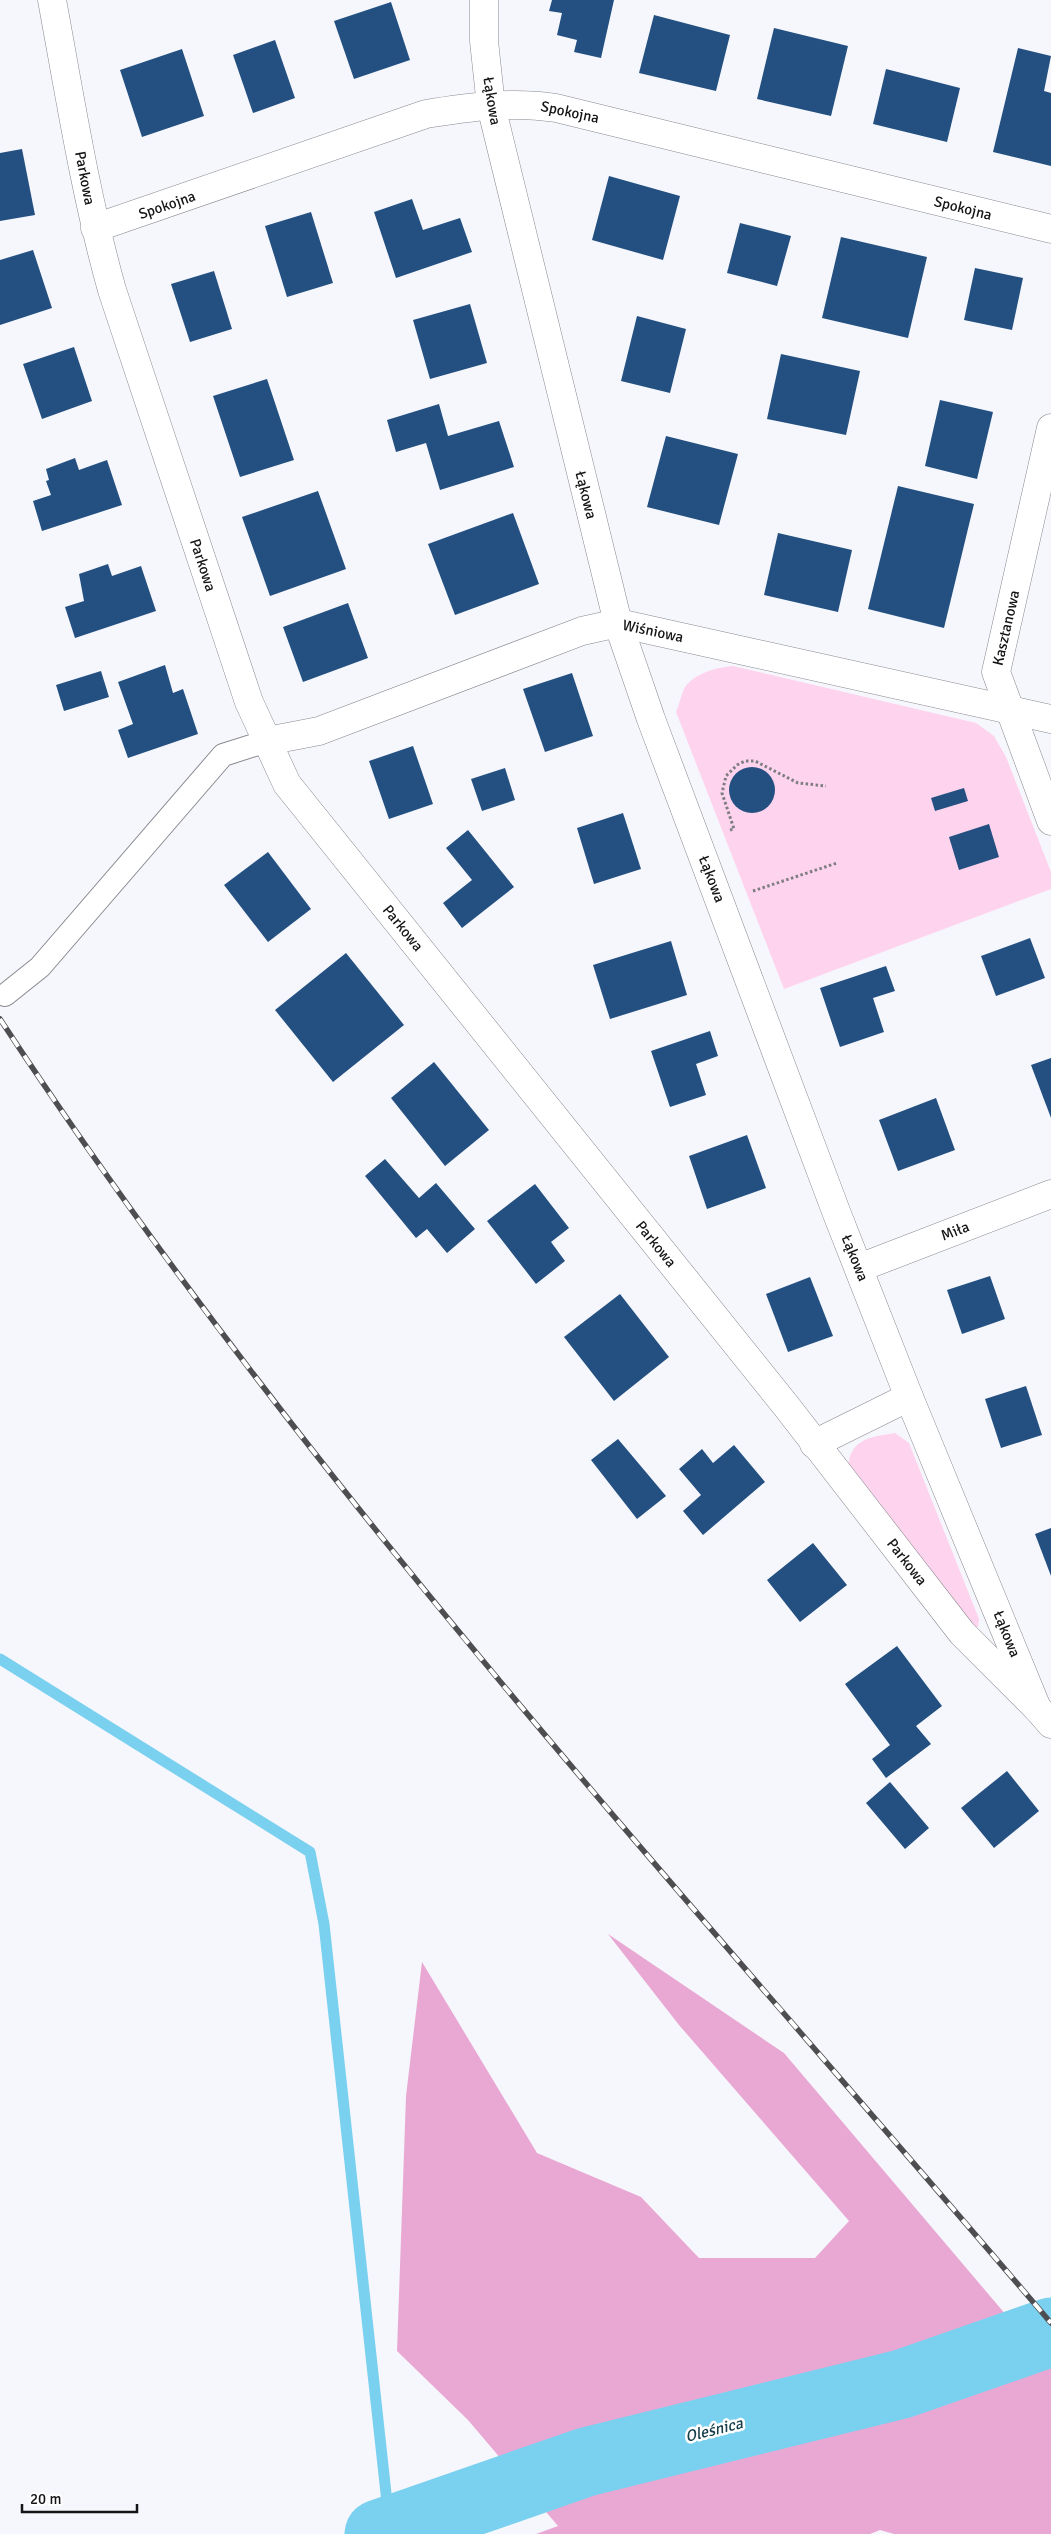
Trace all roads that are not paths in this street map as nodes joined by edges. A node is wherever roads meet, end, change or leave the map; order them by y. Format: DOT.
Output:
graph roads {
  1 [pos="52,0"];
  2 [pos="484,0"];
  3 [pos="491,106"];
  4 [pos="95,228"];
  5 [pos="1051,229"];
  6 [pos="1051,428"];
  7 [pos="618,623"];
  8 [pos="1007,709"];
  9 [pos="1051,719"];
  10 [pos="268,741"];
  11 [pos="1051,821"];
  12 [pos="5,995"];
  13 [pos="1051,1194"];
  14 [pos="859,1268"];
  15 [pos="909,1397"];
  16 [pos="814,1444"];
  17 [pos="1044,1716"];
  1 -- 4 [label="street, Parkowa"];
  2 -- 3 [label="street, Łąkowa"];
  3 -- 4 [label="street, Spokojna"];
  3 -- 5 [label="street, Spokojna"];
  3 -- 7 [label="street, Łąkowa"];
  4 -- 10 [label="street, Parkowa"];
  6 -- 8 [label="street, Kasztanowa"];
  7 -- 8 [label="street, Wiśniowa"];
  7 -- 10 [label="street, Wiśniowa"];
  7 -- 14 [label="street, Łąkowa"];
  8 -- 9 [label="street, Wiśniowa"];
  8 -- 11 [label="street, Kasztanowa"];
  10 -- 12 [label="lane"];
  10 -- 16 [label="street, Parkowa"];
  13 -- 14 [label="street, Miła"];
  14 -- 15 [label="street, Łąkowa"];
  15 -- 16 [label="street"];
  15 -- 17 [label="street, Łąkowa"];
  16 -- 17 [label="street, Parkowa"];
}
